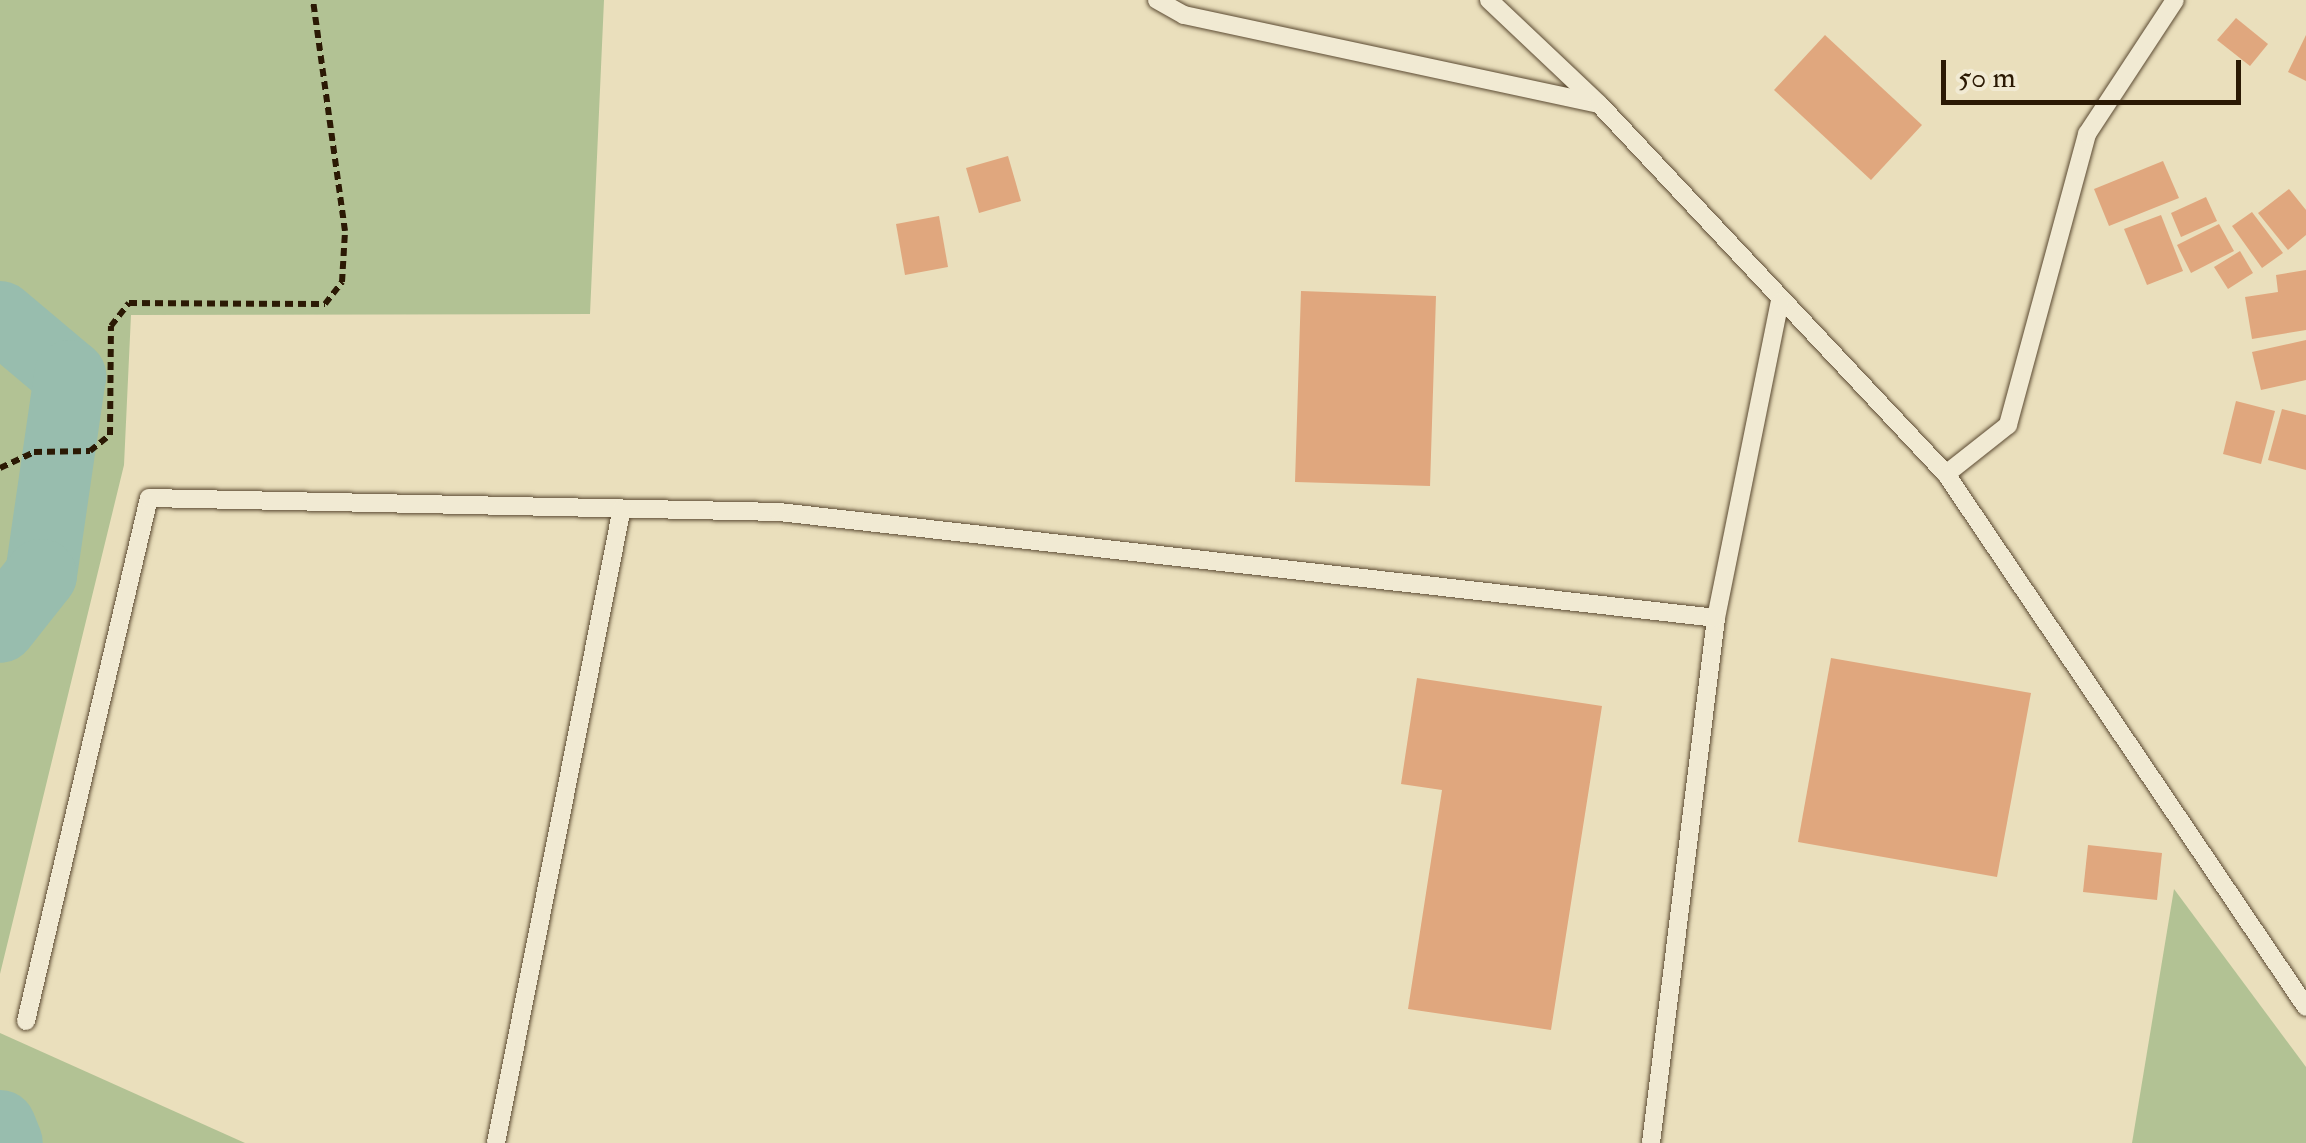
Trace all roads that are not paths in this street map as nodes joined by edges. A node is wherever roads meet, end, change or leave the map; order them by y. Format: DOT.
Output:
graph roads {
  1 [pos="1158,0"];
  2 [pos="1489,0"];
  3 [pos="2174,0"];
  4 [pos="1599,104"];
  5 [pos="1780,302"];
  6 [pos="1946,474"];
  7 [pos="622,508"];
  8 [pos="1716,618"];
  9 [pos="2306,1007"];
  10 [pos="26,1020"];
  11 [pos="496,1143"];
  12 [pos="1651,1143"];
  1 -- 4 [label="lane"];
  2 -- 4 [label="lane"];
  3 -- 6 [label="lane"];
  4 -- 5 [label="lane"];
  5 -- 6 [label="lane"];
  5 -- 8 [label="lane"];
  6 -- 9 [label="lane"];
  7 -- 8 [label="lane"];
  7 -- 10 [label="lane"];
  7 -- 11 [label="lane"];
  8 -- 12 [label="lane"];
}
